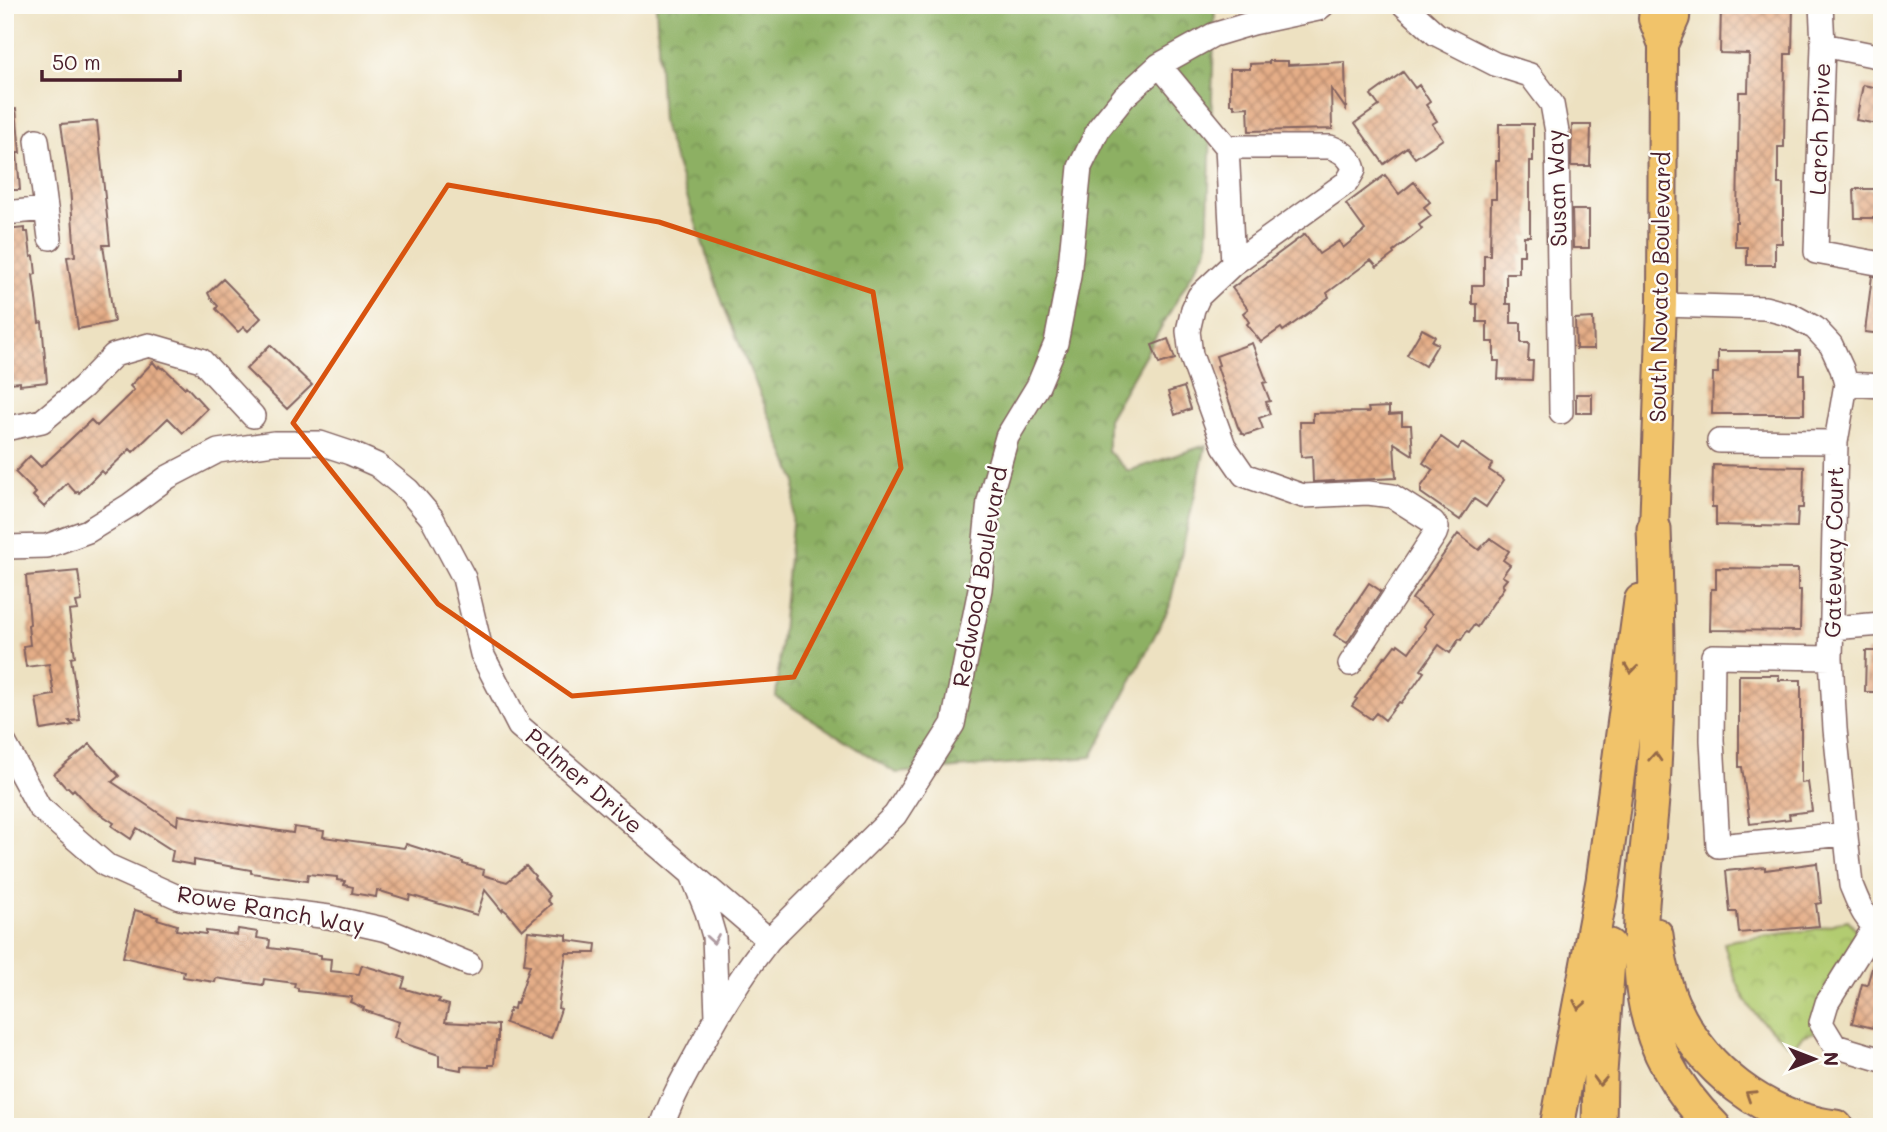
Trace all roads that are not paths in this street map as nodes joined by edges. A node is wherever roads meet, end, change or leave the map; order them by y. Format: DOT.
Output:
graph roads {
  1 [pos="1323,5"];
  2 [pos="1404,5"];
  3 [pos="1654,5"];
  4 [pos="1675,5"];
  5 [pos="1821,5"];
  6 [pos="1663,44"];
  7 [pos="1823,45"];
  8 [pos="1882,57"];
  9 [pos="1159,65"];
  10 [pos="37,139"];
  11 [pos="1227,147"];
  12 [pos="46,209"];
  13 [pos="5,213"];
  14 [pos="50,238"];
  15 [pos="1233,264"];
  16 [pos="1882,264"];
  17 [pos="1662,304"];
  18 [pos="1846,384"];
  19 [pos="1882,386"];
  20 [pos="1561,412"];
  21 [pos="253,416"];
  22 [pos="5,429"];
  23 [pos="1719,442"];
  24 [pos="1836,442"];
  25 [pos="1654,529"];
  26 [pos="5,547"];
  27 [pos="1882,624"];
  28 [pos="1832,628"];
  29 [pos="1831,658"];
  30 [pos="1350,664"];
  31 [pos="1625,720"];
  32 [pos="5,744"];
  33 [pos="1651,826"];
  34 [pos="1845,834"];
  35 [pos="692,874"];
  36 [pos="1878,930"];
  37 [pos="769,940"];
  38 [pos="468,964"];
  39 [pos="717,1017"];
  40 [pos="1882,1060"];
  41 [pos="662,1127"];
  42 [pos="1557,1127"];
  43 [pos="1599,1127"];
  44 [pos="1714,1127"];
  45 [pos="1836,1127"];
  1 -- 9 [label="street, Redwood Boulevard"];
  2 -- 20 [label="street, Susan Way"];
  3 -- 6 [label="main road, South Novato Boulevard"];
  4 -- 6 [label="main road, South Novato Boulevard"];
  5 -- 7 [label="street, Larch Drive"];
  6 -- 17 [label="main road, South Novato Boulevard"];
  7 -- 8 [label="street"];
  7 -- 16 [label="street, Larch Drive"];
  9 -- 11 [label="street"];
  9 -- 37 [label="street, Redwood Boulevard"];
  10 -- 12 [label="street"];
  11 -- 15 [label="street"];
  11 -- 15 [label="street"];
  12 -- 13 [label="street"];
  12 -- 14 [label="street"];
  15 -- 30 [label="street"];
  17 -- 18 [label="street"];
  17 -- 25 [label="main road, South Novato Boulevard"];
  18 -- 19 [label="street"];
  18 -- 24 [label="street, Gateway Court"];
  21 -- 22 [label="street"];
  23 -- 24 [label="street"];
  24 -- 28 [label="street, Gateway Court"];
  25 -- 31 [label="highway, one-way"];
  33 -- 25 [label="highway, one-way"];
  26 -- 35 [label="street, Palmer Drive"];
  27 -- 28 [label="street"];
  28 -- 29 [label="street, Gateway Court"];
  29 -- 34 [label="street, Gateway Court"];
  29 -- 34 [label="street"];
  31 -- 42 [label="highway, one-way"];
  31 -- 43 [label="highway, one-way"];
  32 -- 38 [label="street, Rowe Ranch Way"];
  33 -- 44 [label="highway"];
  45 -- 33 [label="highway, one-way"];
  34 -- 36 [label="street, Gateway Court"];
  35 -- 37 [label="street, Palmer Drive"];
  35 -- 39 [label="street, one-way"];
  36 -- 40 [label="street"];
  37 -- 39 [label="street, Redwood Boulevard"];
  39 -- 41 [label="street, Redwood Boulevard"];
}
